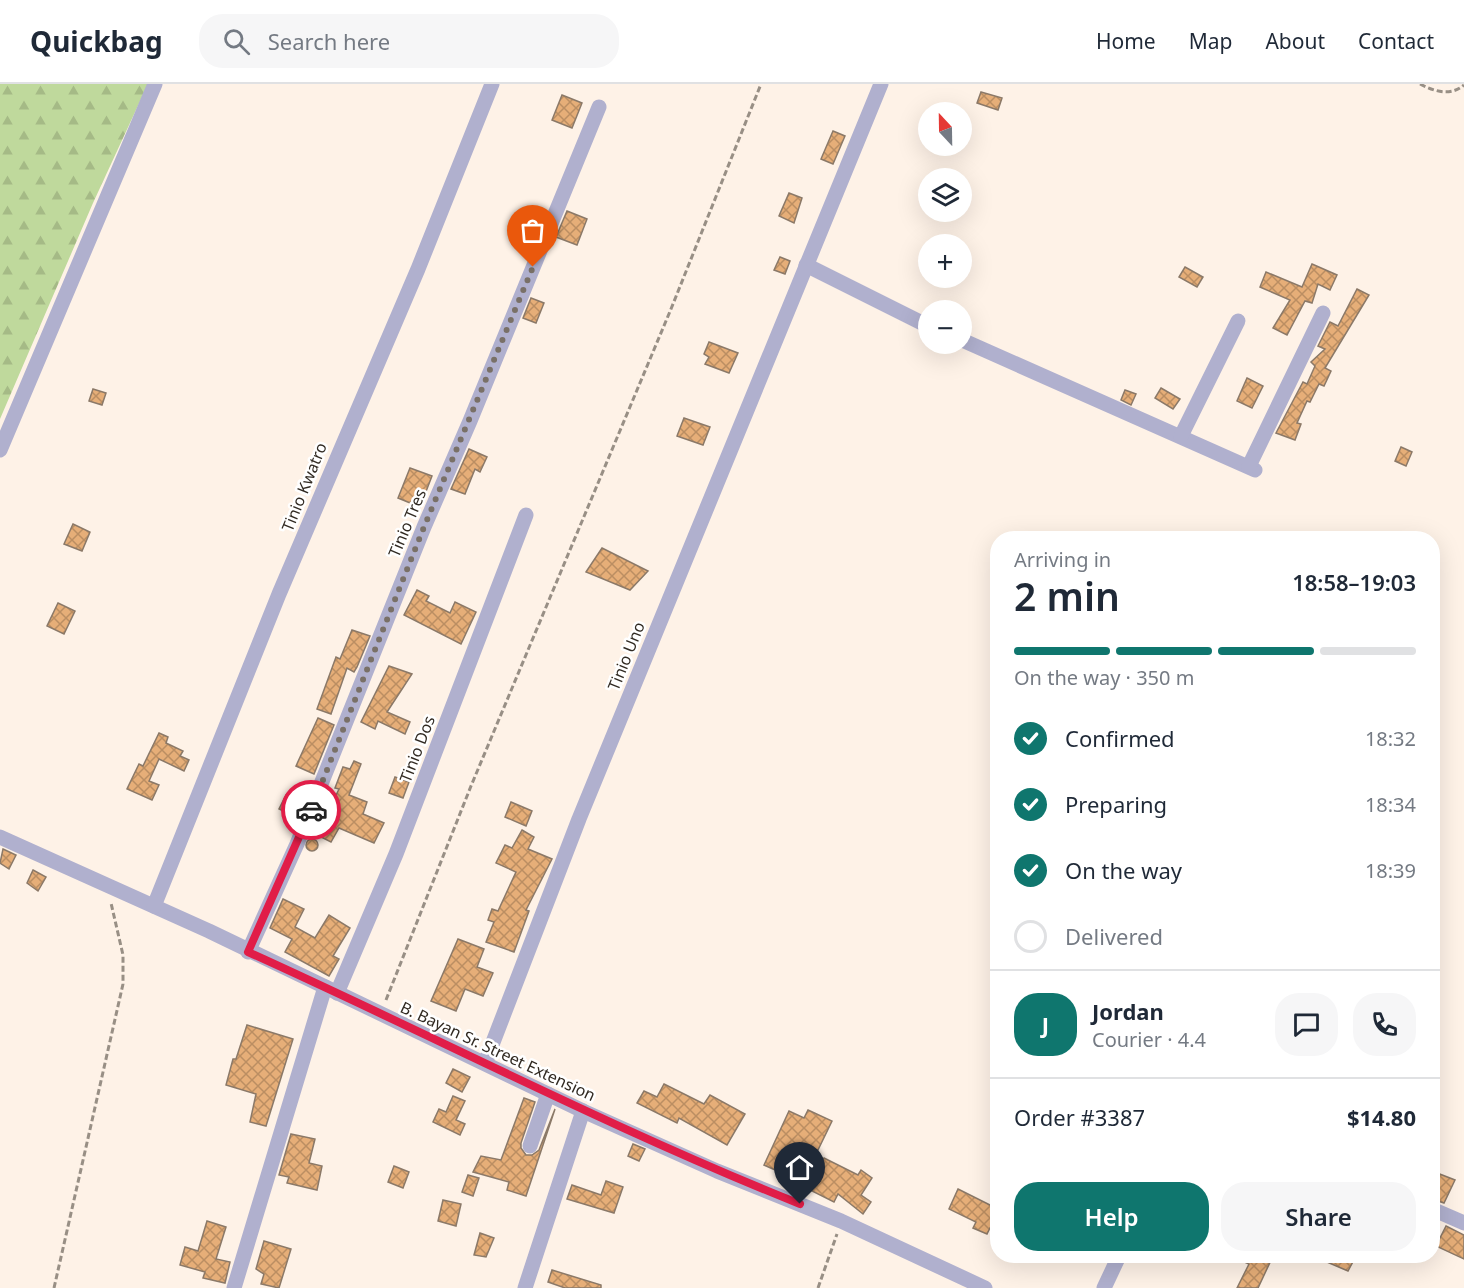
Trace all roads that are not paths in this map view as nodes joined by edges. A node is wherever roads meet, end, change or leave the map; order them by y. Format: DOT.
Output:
graph roads {
  1 [pos="155,84"];
  2 [pos="492,84"];
  3 [pos="881,84"];
  4 [pos="599,107"];
  5 [pos="806,265"];
  6 [pos="1323,313"];
  7 [pos="918,321"];
  8 [pos="1239,321"];
  9 [pos="972,344"];
  10 [pos="1181,436"];
  11 [pos="0,450"];
  12 [pos="526,515"];
  13 [pos="0,837"];
  14 [pos="154,906"];
  15 [pos="248,952"];
  16 [pos="331,990"];
  17 [pos="485,1063"];
  18 [pos="548,1094"];
  19 [pos="583,1111"];
  20 [pos="530,1146"];
  21 [pos="1440,1212"];
  22 [pos="1464,1223"];
  23 [pos="1116,1263"];
  24 [pos="234,1288"];
  25 [pos="525,1288"];
  26 [pos="985,1288"];
  27 [pos="1104,1288"];
  1 -- 11 [label="street"];
  2 -- 14 [label="street, Tinio Kwatro"];
  3 -- 5 [label="street, Tinio Uno"];
  4 -- 15 [label="street, Tinio Tres"];
  5 -- 7 [label="street"];
  5 -- 17 [label="street, Tinio Uno"];
  6 -- 10 [label="street"];
  8 -- 10 [label="street"];
  9 -- 10 [label="street"];
  12 -- 16 [label="street, Tinio Dos"];
  13 -- 14 [label="street, B. Bayan Sr. Street Extension"];
  14 -- 15 [label="street, B. Bayan Sr. Street Extension"];
  15 -- 16 [label="street, B. Bayan Sr. Street Extension"];
  16 -- 17 [label="street, B. Bayan Sr. Street Extension"];
  16 -- 24 [label="street, Tinio Dos"];
  17 -- 18 [label="street, B. Bayan Sr. Street Extension"];
  18 -- 19 [label="street, B. Bayan Sr. Street Extension"];
  18 -- 20 [label="street"];
  19 -- 25 [label="street"];
  19 -- 26 [label="street, B. Bayan Sr. Street Extension"];
  21 -- 22 [label="street"];
  23 -- 27 [label="street"];
}
